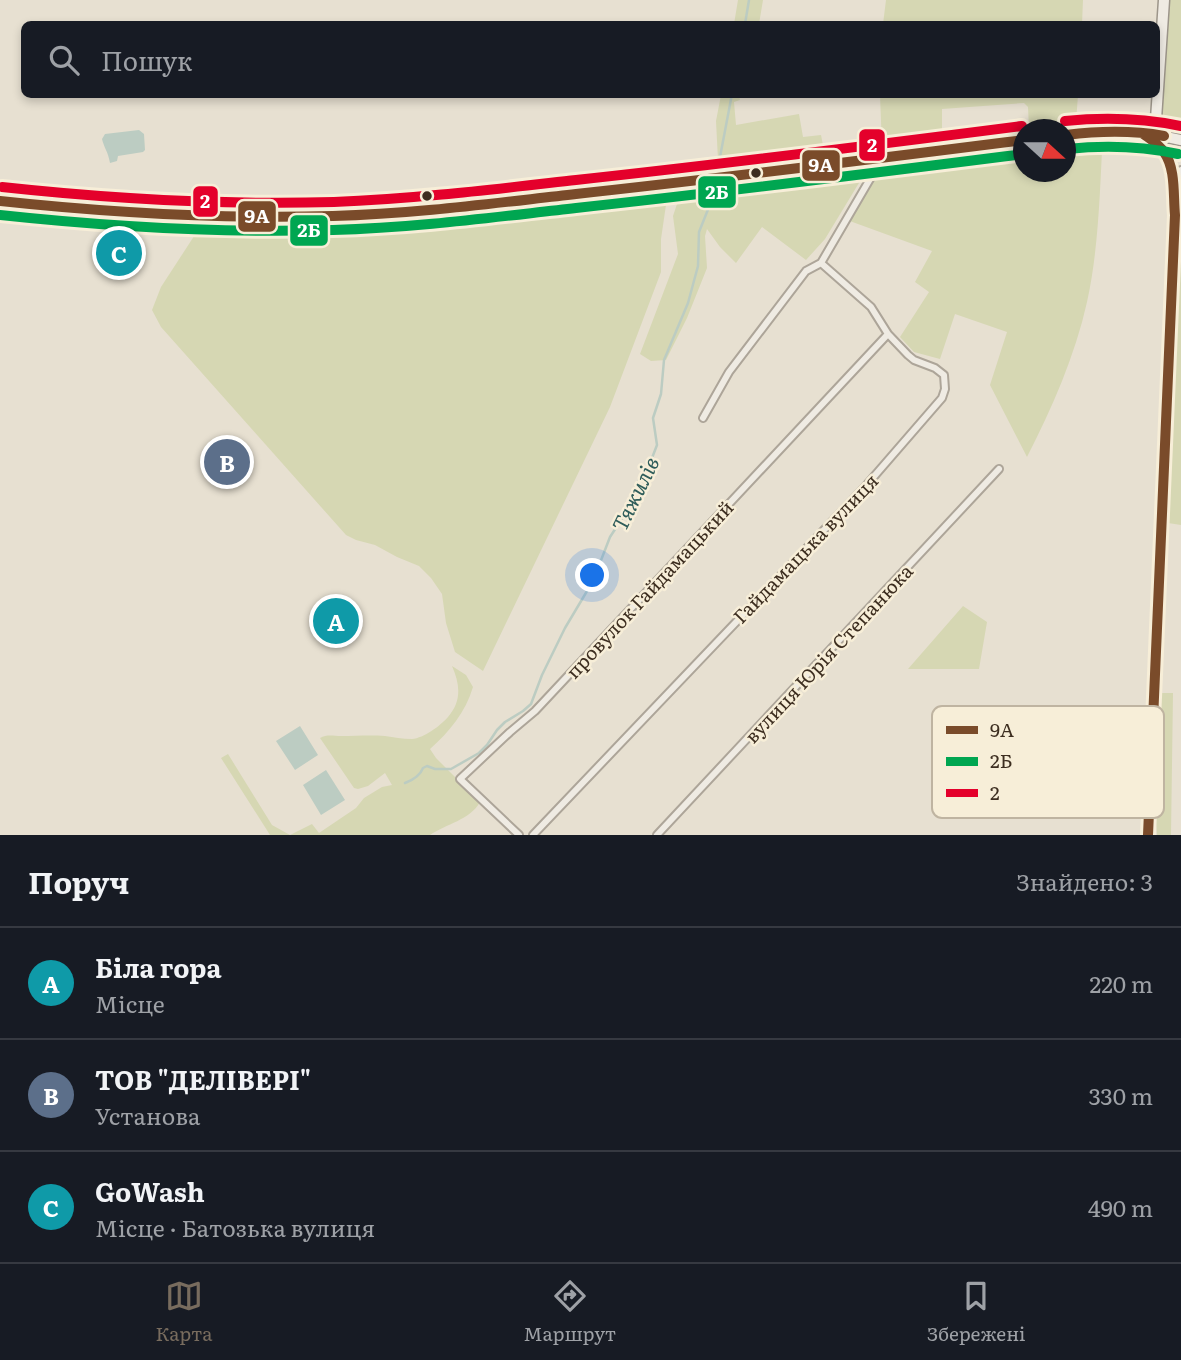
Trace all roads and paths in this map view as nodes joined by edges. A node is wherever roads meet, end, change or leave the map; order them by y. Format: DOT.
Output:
graph roads {
  1 [pos="1164,0"];
  2 [pos="1160,60"];
  3 [pos="1157,98"];
  4 [pos="1142,133"];
  5 [pos="1076,134"];
  6 [pos="1155,134"];
  7 [pos="1181,140"];
  8 [pos="1013,141"];
  9 [pos="869,159"];
  10 [pos="1181,170"];
  11 [pos="0,201"];
  12 [pos="1181,202"];
  13 [pos="1175,215"];
  14 [pos="821,263"];
  15 [pos="887,334"];
  16 [pos="703,418"];
  17 [pos="999,469"];
  18 [pos="1154,706"];
  19 [pos="519,835"];
  20 [pos="533,835"];
  21 [pos="657,835"];
  1 -- 2 [label="street"];
  3 -- 6 [label="street"];
  4 -- 5 [label="street"];
  4 -- 6 [label="street"];
  4 -- 13 [label="street"];
  6 -- 7 [label="street"];
  8 -- 9 [label="street"];
  9 -- 11 [label="street"];
  9 -- 14 [label="street"];
  10 -- 13 [label="street"];
  12 -- 13 [label="street"];
  13 -- 18 [label="street"];
  14 -- 15 [label="street, Гайдамацька вулиця"];
  14 -- 16 [label="street"];
  15 -- 19 [label="street, провулок Гайдамацький"];
  15 -- 20 [label="street, Гайдамацька вулиця"];
  17 -- 21 [label="street, вулиця Юрія Степанюка"];
}
